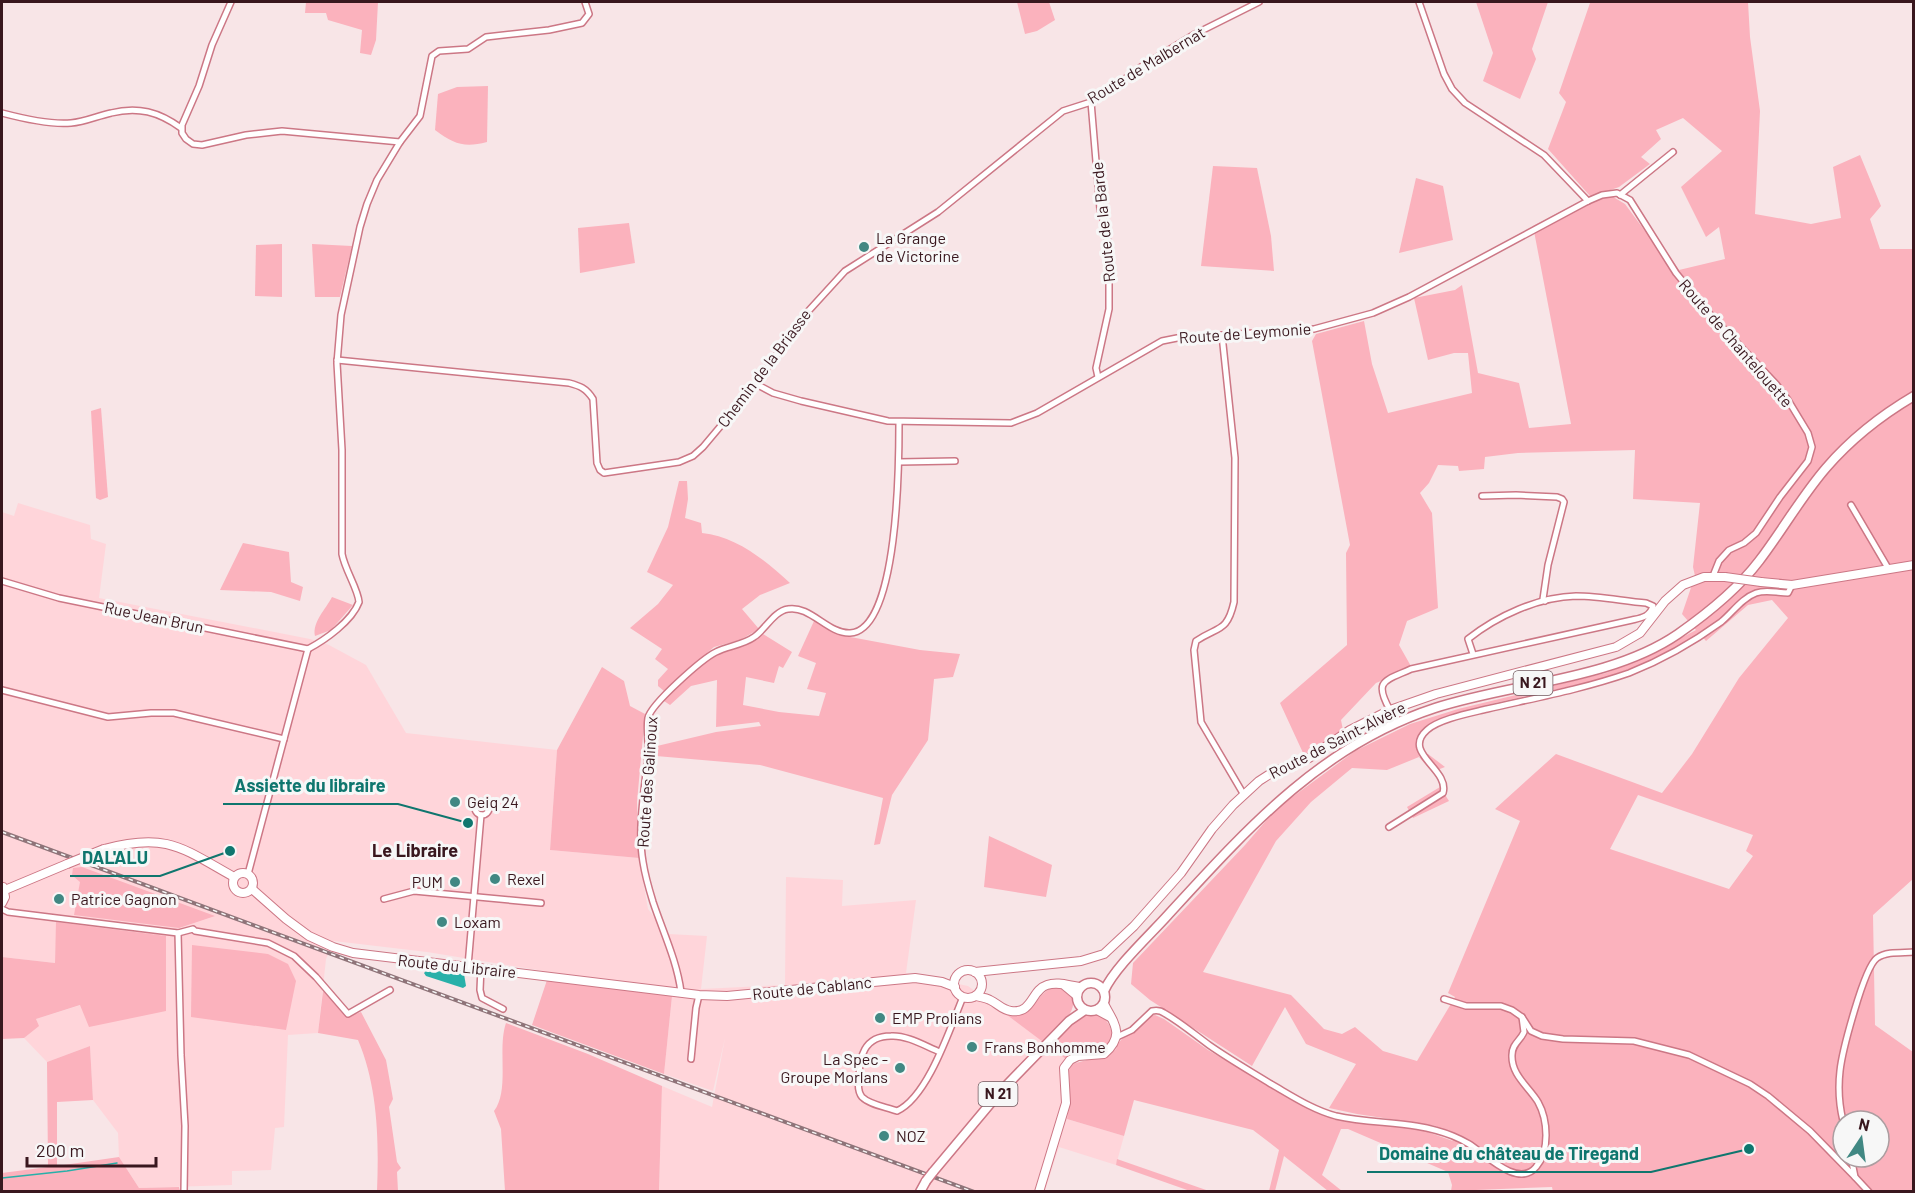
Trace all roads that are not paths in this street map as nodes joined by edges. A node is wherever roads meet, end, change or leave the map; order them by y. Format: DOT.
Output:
graph roads {
  1 [pos="231,2"];
  2 [pos="585,2"];
  3 [pos="1259,2"];
  4 [pos="1419,2"];
  5 [pos="1091,102"];
  6 [pos="2,113"];
  7 [pos="181,128"];
  8 [pos="1036,131"];
  9 [pos="400,142"];
  10 [pos="1673,152"];
  11 [pos="1620,195"];
  12 [pos="1588,201"];
  13 [pos="1222,335"];
  14 [pos="337,360"];
  15 [pos="1098,377"];
  16 [pos="756,384"];
  17 [pos="1914,396"];
  18 [pos="899,423"];
  19 [pos="955,461"];
  20 [pos="899,462"];
  21 [pos="1482,496"];
  22 [pos="1851,506"];
  23 [pos="1914,565"];
  24 [pos="1888,568"];
  25 [pos="1713,576"];
  26 [pos="2,581"];
  27 [pos="1792,585"];
  28 [pos="1545,602"];
  29 [pos="308,650"];
  30 [pos="1473,654"];
  31 [pos="2,690"];
  32 [pos="1390,710"];
  33 [pos="284,739"];
  34 [pos="1244,795"];
  35 [pos="481,815"];
  36 [pos="1389,827"];
  37 [pos="248,874"];
  38 [pos="234,877"];
  39 [pos="3,888"];
  40 [pos="252,889"];
  41 [pos="475,897"];
  42 [pos="384,900"];
  43 [pos="2,903"];
  44 [pos="541,903"];
  45 [pos="2,909"];
  46 [pos="178,933"];
  47 [pos="1135,951"];
  48 [pos="1914,952"];
  49 [pos="468,966"];
  50 [pos="481,967"];
  51 [pos="995,969"];
  52 [pos="975,972"];
  53 [pos="957,977"];
  54 [pos="942,982"];
  55 [pos="1094,983"];
  56 [pos="982,984"];
  57 [pos="955,987"];
  58 [pos="390,990"];
  59 [pos="1104,991"];
  60 [pos="681,992"];
  61 [pos="699,995"];
  62 [pos="976,996"];
  63 [pos="963,997"];
  64 [pos="1080,999"];
  65 [pos="1444,999"];
  66 [pos="990,1000"];
  67 [pos="1100,1007"];
  68 [pos="503,1009"];
  69 [pos="1522,1017"];
  70 [pos="1117,1037"];
  71 [pos="940,1052"];
  72 [pos="691,1059"];
  73 [pos="1841,1109"];
  74 [pos="1853,1169"];
  75 [pos="1855,1177"];
  76 [pos="184,1191"];
  77 [pos="920,1191"];
  78 [pos="1039,1191"];
  79 [pos="1869,1191"];
  1 -- 7 [label="street"];
  2 -- 9 [label="street"];
  3 -- 5 [label="street, Route de Malbernat"];
  4 -- 12 [label="street"];
  5 -- 8 [label="street, Route de Malbernat"];
  5 -- 15 [label="street, Route de la Barde"];
  6 -- 7 [label="street"];
  7 -- 9 [label="street"];
  8 -- 16 [label="street, Chemin de la Briasse"];
  9 -- 14 [label="street"];
  10 -- 11 [label="street"];
  11 -- 12 [label="street"];
  11 -- 25 [label="street, Route de Chantelouette"];
  12 -- 13 [label="street, Route de Leymonie"];
  13 -- 15 [label="street, Route de Leymonie"];
  13 -- 34 [label="street"];
  14 -- 16 [label="street, Chemin de la Briasse"];
  14 -- 29 [label="street"];
  15 -- 18 [label="street, Route de Leymonie"];
  16 -- 18 [label="street, Route de Leymonie"];
  17 -- 47 [label="main road, N 21"];
  18 -- 20 [label="street, Route des Galinoux"];
  19 -- 20 [label="street"];
  20 -- 60 [label="street, Route des Galinoux"];
  21 -- 28 [label="street"];
  22 -- 24 [label="street"];
  23 -- 24 [label="main road, Route de Saint-Alvère"];
  24 -- 27 [label="main road, Route de Saint-Alvère"];
  25 -- 27 [label="main road, Route de Saint-Alvère, bridge"];
  25 -- 32 [label="main road, Route de Saint-Alvère"];
  26 -- 29 [label="street, Rue Jean Brun"];
  27 -- 36 [label="street"];
  28 -- 30 [label="street"];
  28 -- 30 [label="street"];
  29 -- 33 [label="street"];
  30 -- 32 [label="street"];
  31 -- 33 [label="street"];
  32 -- 34 [label="main road, Route de Saint-Alvère"];
  33 -- 37 [label="street"];
  34 -- 51 [label="main road, Route de Saint-Alvère"];
  35 -- 41 [label="street"];
  37 -- 38 [label="main road"];
  37 -- 40 [label="main road"];
  38 -- 39 [label="main road, bridge"];
  38 -- 40 [label="main road"];
  39 -- 43 [label="main road"];
  40 -- 49 [label="main road, Route du Libraire"];
  41 -- 42 [label="street"];
  41 -- 44 [label="street"];
  41 -- 49 [label="street"];
  45 -- 46 [label="street"];
  46 -- 58 [label="street"];
  46 -- 76 [label="street"];
  47 -- 55 [label="main road, N 21"];
  47 -- 59 [label="main road, N 21"];
  48 -- 73 [label="street"];
  49 -- 50 [label="main road, Route du Libraire"];
  50 -- 60 [label="main road, Route du Libraire"];
  50 -- 68 [label="street"];
  51 -- 52 [label="main road, Route de Saint-Alvère"];
  51 -- 56 [label="main road"];
  52 -- 53 [label="main road"];
  52 -- 56 [label="main road"];
  53 -- 54 [label="main road"];
  53 -- 57 [label="main road"];
  54 -- 57 [label="main road"];
  54 -- 61 [label="main road, Route de Cablanc"];
  55 -- 59 [label="main road"];
  55 -- 64 [label="main road"];
  56 -- 62 [label="main road"];
  56 -- 66 [label="main road"];
  57 -- 63 [label="main road"];
  59 -- 67 [label="main road"];
  60 -- 61 [label="main road, Route de Cablanc"];
  61 -- 72 [label="street"];
  62 -- 63 [label="main road"];
  62 -- 66 [label="main road"];
  63 -- 71 [label="street"];
  64 -- 66 [label="main road"];
  64 -- 67 [label="main road"];
  64 -- 77 [label="main road, N 21, bridge"];
  65 -- 69 [label="street"];
  67 -- 70 [label="main road"];
  69 -- 70 [label="street"];
  69 -- 75 [label="street"];
  70 -- 78 [label="main road"];
  71 -- 71 [label="street"];
  74 -- 75 [label="street"];
  75 -- 79 [label="street"];
}
